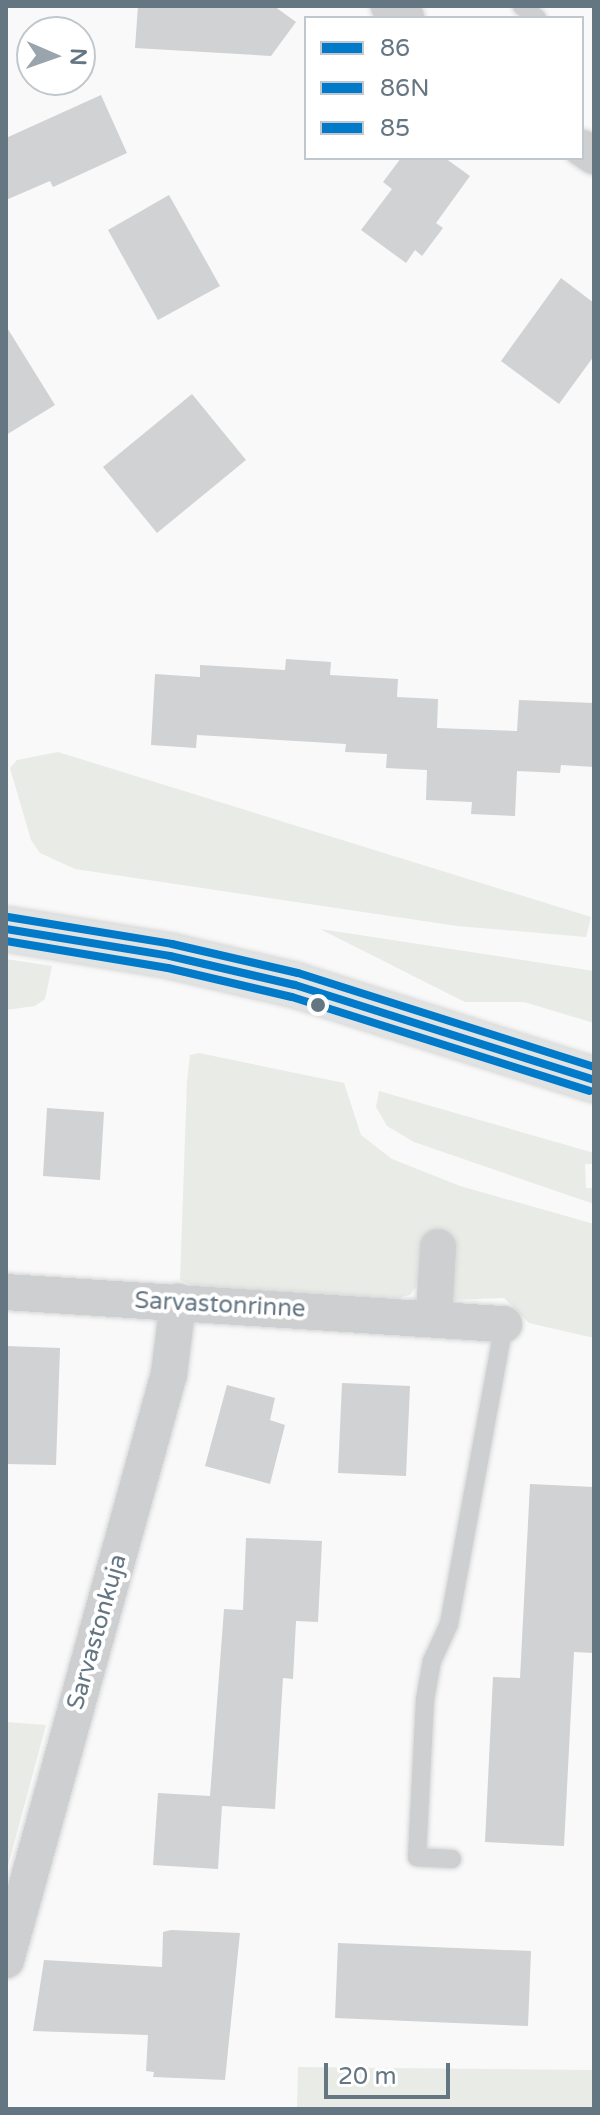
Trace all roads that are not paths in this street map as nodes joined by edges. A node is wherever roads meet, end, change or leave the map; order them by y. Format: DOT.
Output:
graph roads {
  1 [pos="6,929"];
  2 [pos="594,1080"];
  3 [pos="438,1247"];
  4 [pos="6,1292"];
  5 [pos="178,1302"];
  6 [pos="434,1317"];
  7 [pos="504,1324"];
  8 [pos="452,1859"];
  9 [pos="6,1960"];
  1 -- 2 [label="main road"];
  3 -- 6 [label="street"];
  4 -- 5 [label="street, Sarvastonrinne"];
  5 -- 6 [label="street, Sarvastonrinne"];
  5 -- 9 [label="street, Sarvastonkuja"];
  6 -- 7 [label="street, Sarvastonrinne"];
  7 -- 8 [label="lane"];
}
